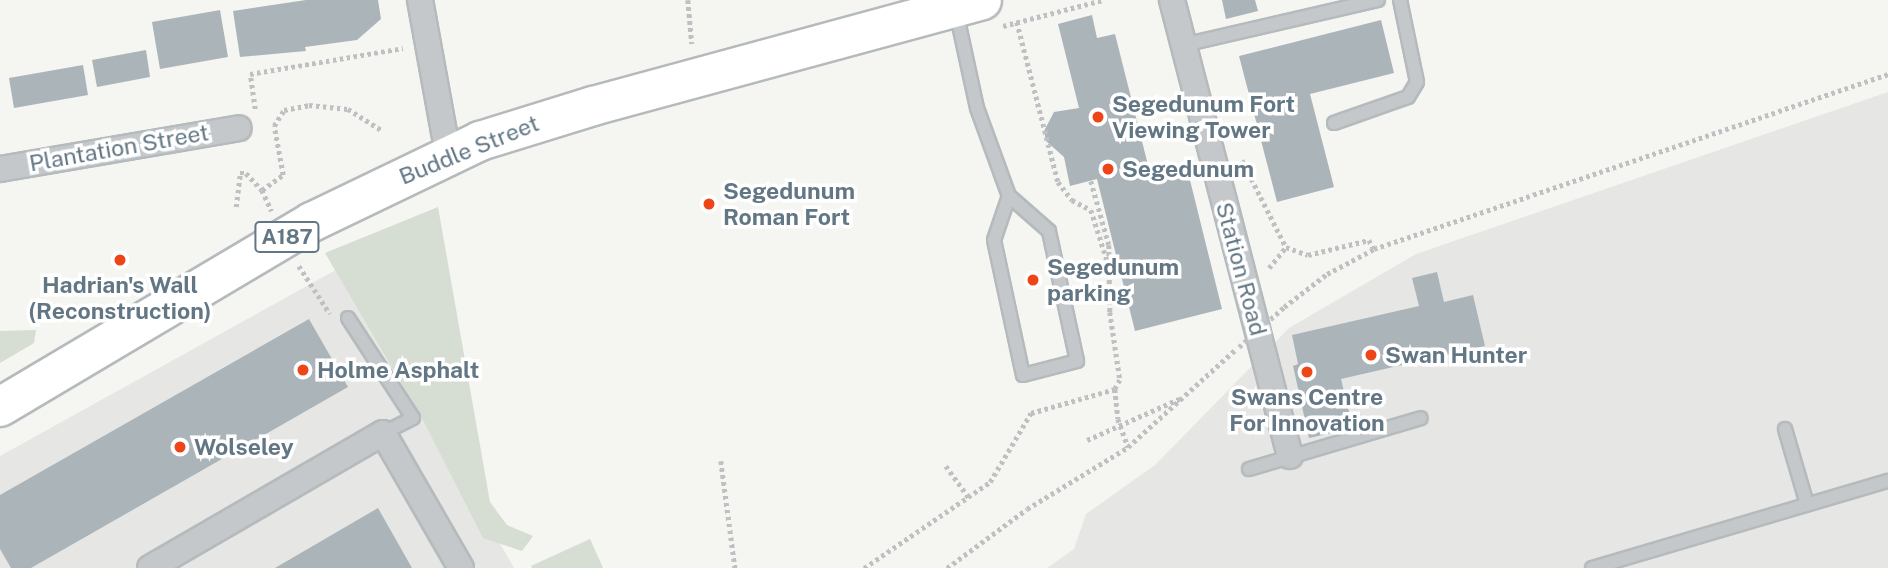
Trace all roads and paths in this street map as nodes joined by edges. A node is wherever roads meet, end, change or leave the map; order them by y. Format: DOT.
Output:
graph roads {
  1 [pos="419,0"];
  2 [pos="688,0"];
  3 [pos="1171,0"];
  4 [pos="1378,0"];
  5 [pos="1399,0"];
  6 [pos="969,3"];
  7 [pos="1017,22"];
  8 [pos="428,44"];
  9 [pos="1182,45"];
  10 [pos="693,53"];
  11 [pos="1888,74"];
  12 [pos="1334,123"];
  13 [pos="239,128"];
  14 [pos="383,131"];
  15 [pos="1238,151"];
  16 [pos="448,154"];
  17 [pos="0,169"];
  18 [pos="1091,181"];
  19 [pos="262,190"];
  20 [pos="1009,196"];
  21 [pos="236,207"];
  22 [pos="273,214"];
  23 [pos="1374,249"];
  24 [pos="297,262"];
  25 [pos="1108,264"];
  26 [pos="348,318"];
  27 [pos="1115,389"];
  28 [pos="1183,398"];
  29 [pos="0,407"];
  30 [pos="1421,418"];
  31 [pos="1119,423"];
  32 [pos="1785,429"];
  33 [pos="383,433"];
  34 [pos="1087,440"];
  35 [pos="1128,447"];
  36 [pos="1290,456"];
  37 [pos="722,461"];
  38 [pos="946,466"];
  39 [pos="1249,468"];
  40 [pos="1888,481"];
  41 [pos="969,498"];
  42 [pos="1807,505"];
  43 [pos="165,564"];
  44 [pos="461,568"];
  45 [pos="735,568"];
  46 [pos="864,568"];
  47 [pos="947,568"];
  48 [pos="1592,568"];
  1 -- 8 [label="street"];
  2 -- 10 [label="path"];
  3 -- 9 [label="street, Station Road"];
  4 -- 9 [label="lane"];
  5 -- 12 [label="lane"];
  6 -- 16 [label="main road, Buddle Street / A187"];
  6 -- 20 [label="lane"];
  7 -- 25 [label="path"];
  8 -- 13 [label="path"];
  8 -- 16 [label="street"];
  9 -- 36 [label="street, Station Road"];
  11 -- 23 [label="path"];
  13 -- 17 [label="street, Plantation Street"];
  14 -- 19 [label="path"];
  15 -- 23 [label="path"];
  16 -- 29 [label="main road, Buddle Street / A187"];
  18 -- 25 [label="path"];
  19 -- 21 [label="path"];
  19 -- 22 [label="path"];
  20 -- 20 [label="lane"];
  23 -- 28 [label="path, bridge"];
  24 -- 26 [label="path"];
  25 -- 27 [label="path"];
  26 -- 33 [label="lane"];
  27 -- 31 [label="path"];
  27 -- 41 [label="path"];
  28 -- 31 [label="path"];
  28 -- 35 [label="path"];
  30 -- 36 [label="lane"];
  31 -- 34 [label="path"];
  31 -- 35 [label="path"];
  32 -- 42 [label="lane"];
  33 -- 43 [label="street"];
  33 -- 44 [label="street"];
  35 -- 47 [label="path"];
  36 -- 39 [label="lane"];
  37 -- 45 [label="path"];
  38 -- 41 [label="path"];
  40 -- 42 [label="lane"];
  41 -- 46 [label="path"];
  42 -- 48 [label="lane"];
}
